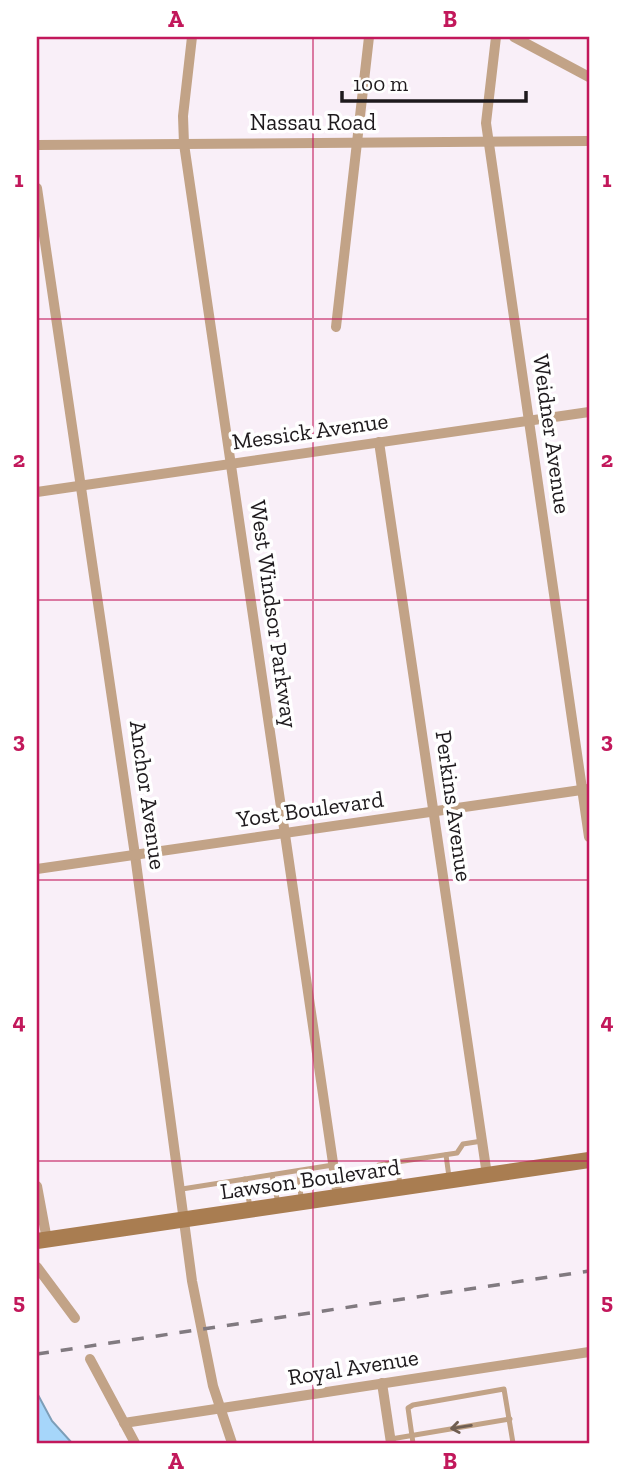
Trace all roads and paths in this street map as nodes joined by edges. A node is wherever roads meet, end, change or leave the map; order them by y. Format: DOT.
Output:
graph roads {
  1 [pos="192,37"];
  2 [pos="369,37"];
  3 [pos="496,37"];
  4 [pos="514,37"];
  5 [pos="589,77"];
  6 [pos="589,141"];
  7 [pos="488,142"];
  8 [pos="357,143"];
  9 [pos="184,144"];
  10 [pos="37,145"];
  11 [pos="37,188"];
  12 [pos="336,327"];
  13 [pos="589,412"];
  14 [pos="529,420"];
  15 [pos="379,442"];
  16 [pos="231,463"];
  17 [pos="82,485"];
  18 [pos="37,492"];
  19 [pos="586,790"];
  20 [pos="434,811"];
  21 [pos="284,834"];
  22 [pos="589,836"];
  23 [pos="135,855"];
  24 [pos="37,869"];
  25 [pos="482,1141"];
  26 [pos="446,1155"];
  27 [pos="589,1160"];
  28 [pos="397,1162"];
  29 [pos="333,1165"];
  30 [pos="379,1165"];
  31 [pos="299,1171"];
  32 [pos="272,1175"];
  33 [pos="487,1175"];
  34 [pos="245,1179"];
  35 [pos="449,1181"];
  36 [pos="37,1186"];
  37 [pos="400,1188"];
  38 [pos="182,1189"];
  39 [pos="338,1197"];
  40 [pos="302,1203"];
  41 [pos="279,1206"];
  42 [pos="251,1210"];
  43 [pos="185,1220"];
  44 [pos="42,1241"];
  45 [pos="37,1267"];
  46 [pos="75,1318"];
  47 [pos="589,1352"];
  48 [pos="90,1359"];
  49 [pos="382,1383"];
  50 [pos="219,1409"];
  51 [pos="510,1419"];
  52 [pos="124,1423"];
  53 [pos="412,1435"];
  54 [pos="391,1441"];
  55 [pos="135,1443"];
  56 [pos="232,1443"];
  57 [pos="413,1443"];
  58 [pos="513,1443"];
  1 -- 9 [label="street, West Windsor Parkway"];
  2 -- 8 [label="street"];
  3 -- 7 [label="street, Weidner Avenue"];
  4 -- 5 [label="street"];
  6 -- 7 [label="street, Nassau Road"];
  7 -- 8 [label="street, Nassau Road"];
  7 -- 14 [label="street, Weidner Avenue"];
  8 -- 9 [label="street, Nassau Road"];
  8 -- 12 [label="street"];
  9 -- 10 [label="street, Nassau Road"];
  9 -- 16 [label="street, West Windsor Parkway"];
  11 -- 17 [label="street, Anchor Avenue"];
  13 -- 14 [label="street, Messick Avenue"];
  14 -- 15 [label="street, Messick Avenue"];
  14 -- 19 [label="street, Weidner Avenue"];
  15 -- 16 [label="street, Messick Avenue"];
  15 -- 20 [label="street, Perkins Avenue"];
  16 -- 17 [label="street, Messick Avenue"];
  16 -- 21 [label="street, West Windsor Parkway"];
  17 -- 18 [label="street, Messick Avenue"];
  17 -- 23 [label="street, Anchor Avenue"];
  19 -- 20 [label="street, Yost Boulevard"];
  19 -- 22 [label="street, Weidner Avenue"];
  20 -- 21 [label="street, Yost Boulevard"];
  20 -- 25 [label="street, Perkins Avenue"];
  21 -- 23 [label="street, Yost Boulevard"];
  21 -- 29 [label="street, West Windsor Parkway"];
  23 -- 24 [label="street, Yost Boulevard"];
  23 -- 38 [label="street, Anchor Avenue"];
  25 -- 26 [label="lane"];
  25 -- 33 [label="street, Perkins Avenue"];
  26 -- 28 [label="lane"];
  26 -- 35 [label="lane"];
  27 -- 33 [label="main road, Lawson Boulevard"];
  28 -- 30 [label="lane"];
  28 -- 37 [label="lane"];
  29 -- 31 [label="lane"];
  29 -- 39 [label="street, West Windsor Parkway"];
  31 -- 32 [label="lane"];
  31 -- 40 [label="lane"];
  32 -- 34 [label="lane"];
  32 -- 41 [label="lane"];
  33 -- 35 [label="main road, Lawson Boulevard"];
  34 -- 38 [label="lane"];
  34 -- 42 [label="lane"];
  35 -- 37 [label="main road, Lawson Boulevard"];
  36 -- 44 [label="street"];
  37 -- 39 [label="main road, Lawson Boulevard"];
  38 -- 43 [label="street, Anchor Avenue"];
  39 -- 40 [label="main road, Lawson Boulevard"];
  40 -- 41 [label="main road, Lawson Boulevard"];
  41 -- 42 [label="main road, Lawson Boulevard"];
  42 -- 43 [label="main road, Lawson Boulevard"];
  43 -- 44 [label="main road, Lawson Boulevard"];
  43 -- 50 [label="street, Anchor Avenue"];
  45 -- 46 [label="street"];
  47 -- 49 [label="street, Royal Avenue"];
  48 -- 52 [label="street"];
  49 -- 50 [label="street, Royal Avenue"];
  49 -- 54 [label="street"];
  50 -- 52 [label="street, Royal Avenue"];
  50 -- 56 [label="street, Anchor Avenue"];
  51 -- 53 [label="lane, one-way"];
  51 -- 53 [label="lane"];
  51 -- 58 [label="lane"];
  52 -- 55 [label="street"];
  53 -- 54 [label="lane"];
  53 -- 57 [label="lane"];
}
